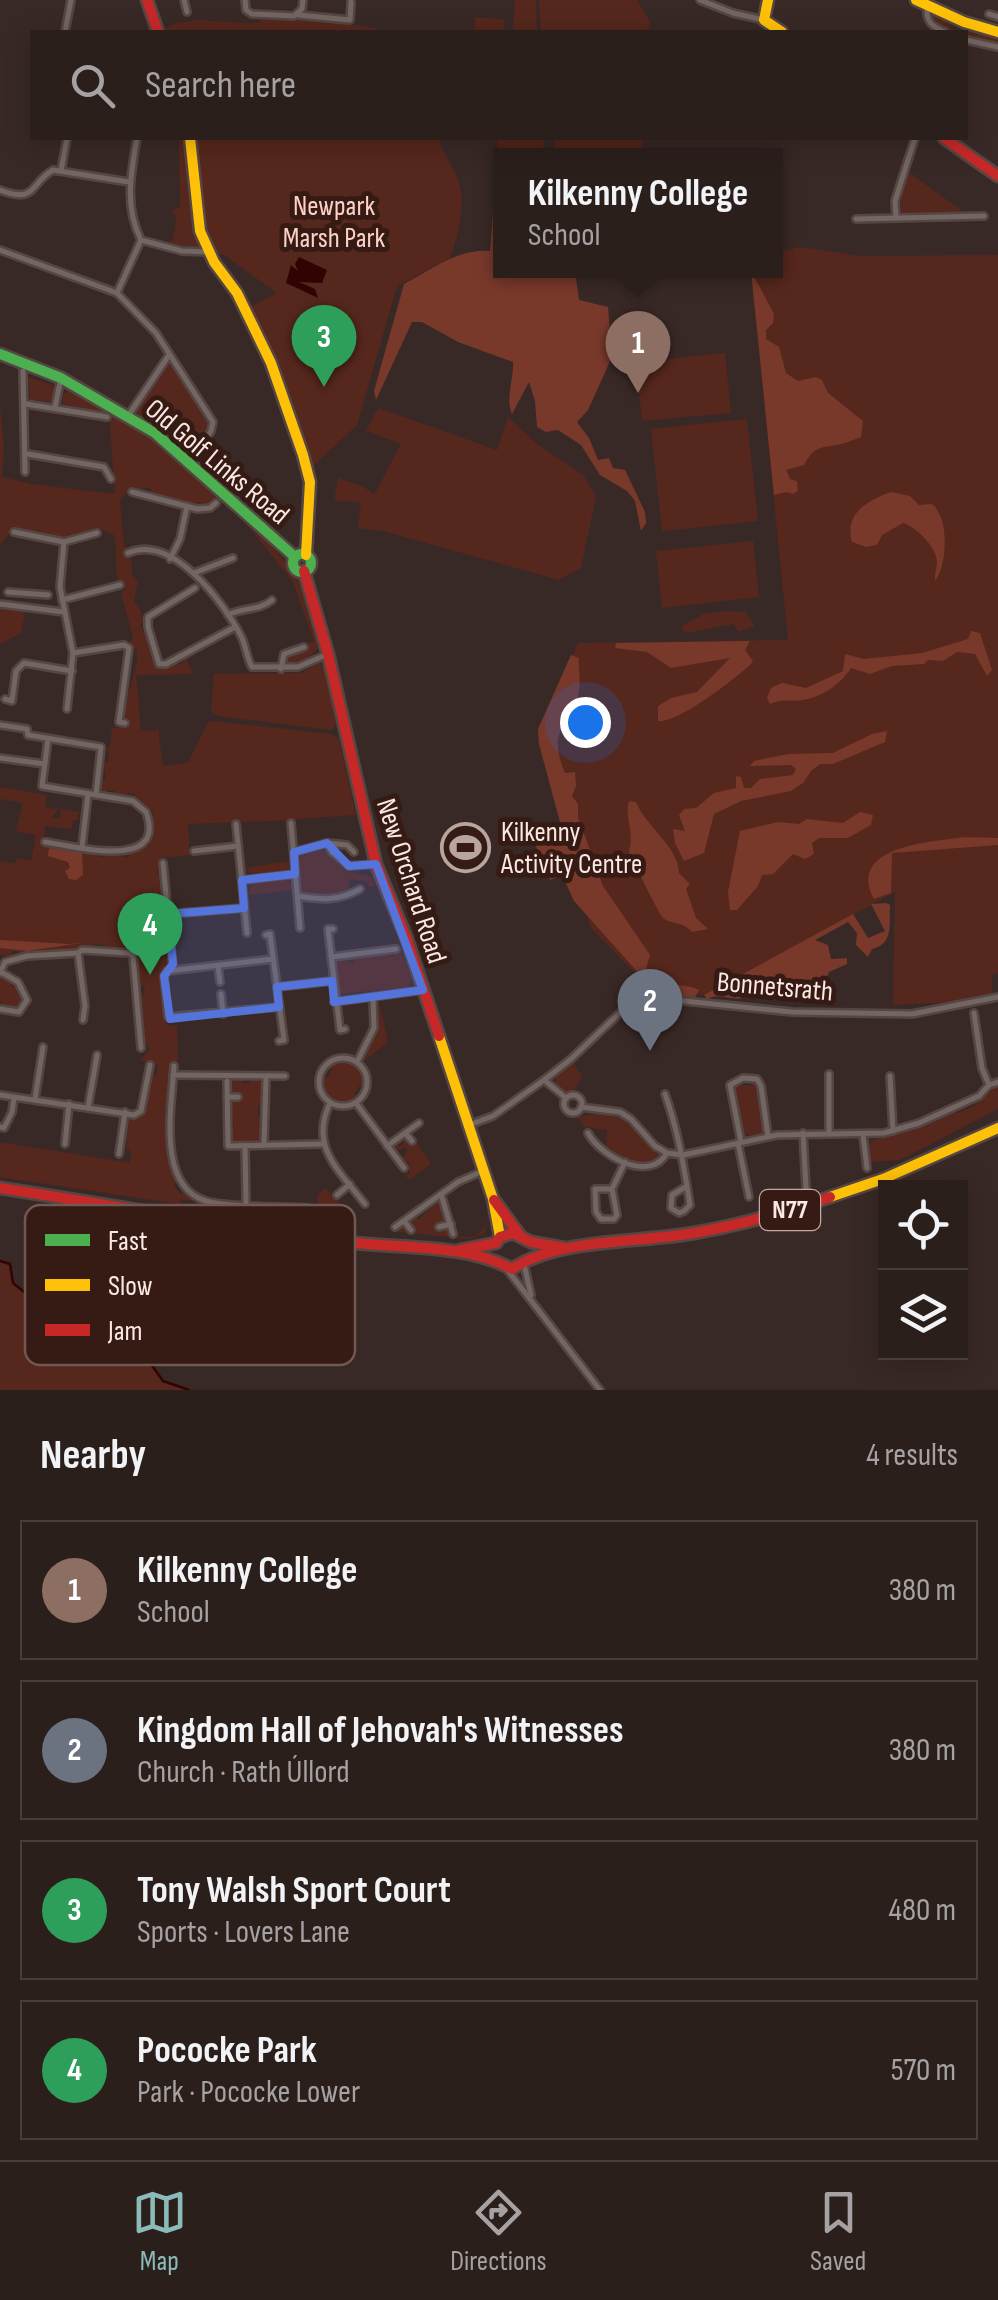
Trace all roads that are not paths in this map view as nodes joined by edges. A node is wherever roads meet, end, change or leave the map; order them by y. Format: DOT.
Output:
graph roads {
  1 [pos="71,0"];
  2 [pos="147,0"];
  3 [pos="184,0"];
  4 [pos="245,0"];
  5 [pos="302,0"];
  6 [pos="700,0"];
  7 [pos="768,0"];
  8 [pos="351,2"];
  9 [pos="924,3"];
  10 [pos="998,7"];
  11 [pos="188,12"];
  12 [pos="298,15"];
  13 [pos="994,16"];
  14 [pos="764,20"];
  15 [pos="65,30"];
  16 [pos="157,30"];
  17 [pos="779,30"];
  18 [pos="941,30"];
  19 [pos="998,32"];
  20 [pos="968,40"];
  21 [pos="998,47"];
  22 [pos="67,140"];
  23 [pos="137,140"];
  24 [pos="190,140"];
  25 [pos="915,140"];
  26 [pos="947,140"];
  27 [pos="61,171"];
  28 [pos="998,176"];
  29 [pos="129,182"];
  30 [pos="0,190"];
  31 [pos="984,216"];
  32 [pos="896,217"];
  33 [pos="856,219"];
  34 [pos="141,240"];
  35 [pos="0,250"];
  36 [pos="208,252"];
  37 [pos="117,293"];
  38 [pos="0,354"];
  39 [pos="170,354"];
  40 [pos="24,371"];
  41 [pos="61,378"];
  42 [pos="25,404"];
  43 [pos="55,408"];
  44 [pos="128,416"];
  45 [pos="106,417"];
  46 [pos="26,453"];
  47 [pos="191,462"];
  48 [pos="25,472"];
  49 [pos="111,479"];
  50 [pos="132,492"];
  51 [pos="216,503"];
  52 [pos="187,506"];
  53 [pos="14,532"];
  54 [pos="96,533"];
  55 [pos="64,542"];
  56 [pos="128,553"];
  57 [pos="300,556"];
  58 [pos="170,558"];
  59 [pos="234,558"];
  60 [pos="304,571"];
  61 [pos="194,574"];
  62 [pos="120,585"];
  63 [pos="195,588"];
  64 [pos="8,592"];
  65 [pos="40,594"];
  66 [pos="48,595"];
  67 [pos="62,600"];
  68 [pos="272,600"];
  69 [pos="0,604"];
  70 [pos="144,608"];
  71 [pos="38,609"];
  72 [pos="64,612"];
  73 [pos="150,614"];
  74 [pos="228,615"];
  75 [pos="235,627"];
  76 [pos="304,647"];
  77 [pos="73,653"];
  78 [pos="328,654"];
  79 [pos="281,668"];
  80 [pos="72,671"];
  81 [pos="5,699"];
  82 [pos="67,709"];
  83 [pos="126,723"];
  84 [pos="0,726"];
  85 [pos="48,739"];
  86 [pos="0,758"];
  87 [pos="45,764"];
  88 [pos="92,794"];
  89 [pos="290,823"];
  90 [pos="236,824"];
  91 [pos="46,842"];
  92 [pos="328,843"];
  93 [pos="238,846"];
  94 [pos="82,847"];
  95 [pos="194,850"];
  96 [pos="294,852"];
  97 [pos="354,852"];
  98 [pos="163,863"];
  99 [pos="376,864"];
  100 [pos="295,874"];
  101 [pos="242,880"];
  102 [pos="360,889"];
  103 [pos="298,896"];
  104 [pos="244,908"];
  105 [pos="168,914"];
  106 [pos="300,928"];
  107 [pos="333,928"];
  108 [pos="247,933"];
  109 [pos="266,935"];
  110 [pos="392,952"];
  111 [pos="78,953"];
  112 [pos="331,957"];
  113 [pos="273,959"];
  114 [pos="2,960"];
  115 [pos="218,966"];
  116 [pos="173,969"];
  117 [pos="0,972"];
  118 [pos="332,981"];
  119 [pos="220,982"];
  120 [pos="277,987"];
  121 [pos="424,990"];
  122 [pos="221,994"];
  123 [pos="373,997"];
  124 [pos="998,998"];
  125 [pos="334,1002"];
  126 [pos="279,1007"];
  127 [pos="0,1010"];
  128 [pos="974,1012"];
  129 [pos="223,1014"];
  130 [pos="83,1020"];
  131 [pos="344,1029"];
  132 [pos="278,1041"];
  133 [pos="141,1048"];
  134 [pos="44,1051"];
  135 [pos="95,1058"];
  136 [pos="358,1061"];
  137 [pos="150,1065"];
  138 [pos="174,1066"];
  139 [pos="828,1074"];
  140 [pos="173,1075"];
  141 [pos="285,1076"];
  142 [pos="890,1076"];
  143 [pos="266,1077"];
  144 [pos="544,1080"];
  145 [pos="227,1081"];
  146 [pos="998,1082"];
  147 [pos="989,1085"];
  148 [pos="666,1094"];
  149 [pos="0,1095"];
  150 [pos="227,1097"];
  151 [pos="238,1097"];
  152 [pos="14,1098"];
  153 [pos="566,1098"];
  154 [pos="35,1099"];
  155 [pos="330,1103"];
  156 [pos="356,1103"];
  157 [pos="69,1104"];
  158 [pos="581,1107"];
  159 [pos="88,1108"];
  160 [pos="125,1112"];
  161 [pos="419,1122"];
  162 [pos="470,1125"];
  163 [pos="0,1127"];
  164 [pos="998,1128"];
  165 [pos="893,1131"];
  166 [pos="406,1133"];
  167 [pos="588,1133"];
  168 [pos="803,1133"];
  169 [pos="830,1134"];
  170 [pos="768,1136"];
  171 [pos="863,1136"];
  172 [pos="412,1141"];
  173 [pos="739,1142"];
  174 [pos="65,1144"];
  175 [pos="322,1144"];
  176 [pos="264,1145"];
  177 [pos="245,1146"];
  178 [pos="387,1146"];
  179 [pos="668,1153"];
  180 [pos="119,1154"];
  181 [pos="680,1155"];
  182 [pos="625,1162"];
  183 [pos="404,1168"];
  184 [pos="867,1168"];
  185 [pos="484,1171"];
  186 [pos="350,1184"];
  187 [pos="687,1186"];
  188 [pos="0,1188"];
  189 [pos="806,1188"];
  190 [pos="612,1189"];
  191 [pos="441,1194"];
  192 [pos="338,1195"];
  193 [pos="749,1197"];
  194 [pos="493,1200"];
  195 [pos="246,1204"];
  196 [pos="365,1204"];
  197 [pos="110,1205"];
  198 [pos="261,1205"];
  199 [pos="404,1221"];
  200 [pos="451,1224"];
  201 [pos="395,1227"];
  202 [pos="440,1227"];
  203 [pos="411,1230"];
  204 [pos="454,1234"];
  205 [pos="522,1237"];
  206 [pos="498,1240"];
  207 [pos="355,1242"];
  208 [pos="570,1249"];
  209 [pos="456,1250"];
  210 [pos="526,1262"];
  211 [pos="502,1265"];
  212 [pos="532,1298"];
  213 [pos="600,1390"];
  1 -- 15 [label="street"];
  2 -- 16 [label="street"];
  3 -- 11 [label="street"];
  4 -- 12 [label="street"];
  5 -- 12 [label="street"];
  6 -- 14 [label="street"];
  7 -- 14 [label="street"];
  8 -- 12 [label="street"];
  9 -- 18 [label="street"];
  9 -- 19 [label="street"];
  10 -- 13 [label="street"];
  14 -- 17 [label="street"];
  20 -- 21 [label="street"];
  22 -- 27 [label="street"];
  23 -- 29 [label="street"];
  24 -- 36 [label="street"];
  25 -- 32 [label="street"];
  26 -- 28 [label="street"];
  27 -- 29 [label="street"];
  27 -- 30 [label="street"];
  29 -- 34 [label="street"];
  31 -- 32 [label="street"];
  32 -- 33 [label="street"];
  34 -- 36 [label="street"];
  34 -- 37 [label="street"];
  35 -- 37 [label="street"];
  36 -- 57 [label="street"];
  37 -- 39 [label="street"];
  38 -- 41 [label="street, Old Golf Links Road"];
  39 -- 44 [label="street"];
  39 -- 47 [label="street"];
  40 -- 42 [label="street"];
  41 -- 43 [label="street"];
  41 -- 44 [label="street, Old Golf Links Road"];
  42 -- 43 [label="street"];
  42 -- 46 [label="street"];
  43 -- 45 [label="street"];
  44 -- 47 [label="street, Old Golf Links Road"];
  46 -- 48 [label="street"];
  46 -- 49 [label="street"];
  47 -- 57 [label="street, Old Golf Links Road"];
  50 -- 52 [label="street"];
  51 -- 52 [label="street"];
  52 -- 58 [label="street"];
  53 -- 55 [label="street"];
  54 -- 55 [label="street"];
  55 -- 67 [label="street"];
  56 -- 58 [label="street"];
  57 -- 60 [label="street, Old Golf Links Road"];
  58 -- 61 [label="street"];
  59 -- 61 [label="street"];
  60 -- 78 [label="street, New Orchard Road"];
  61 -- 74 [label="street"];
  62 -- 67 [label="street"];
  63 -- 73 [label="street"];
  64 -- 65 [label="street"];
  65 -- 66 [label="street"];
  65 -- 71 [label="street"];
  67 -- 72 [label="street"];
  68 -- 74 [label="street"];
  69 -- 71 [label="street"];
  70 -- 73 [label="street"];
  71 -- 72 [label="street"];
  72 -- 77 [label="street"];
  73 -- 75 [label="street"];
  74 -- 75 [label="street"];
  75 -- 79 [label="street"];
  76 -- 79 [label="street"];
  77 -- 80 [label="street"];
  77 -- 83 [label="street"];
  78 -- 79 [label="street"];
  78 -- 99 [label="street, New Orchard Road"];
  80 -- 81 [label="street"];
  80 -- 82 [label="street"];
  84 -- 85 [label="street"];
  85 -- 87 [label="street"];
  85 -- 88 [label="street"];
  86 -- 87 [label="street"];
  87 -- 88 [label="street"];
  88 -- 94 [label="street"];
  88 -- 94 [label="street"];
  89 -- 96 [label="street"];
  90 -- 93 [label="street"];
  91 -- 94 [label="street"];
  92 -- 96 [label="street"];
  92 -- 97 [label="street"];
  92 -- 99 [label="street"];
  93 -- 95 [label="street"];
  93 -- 101 [label="street"];
  96 -- 100 [label="street"];
  98 -- 105 [label="street"];
  99 -- 121 [label="street, New Orchard Road"];
  100 -- 101 [label="street"];
  100 -- 103 [label="street"];
  101 -- 104 [label="street"];
  102 -- 103 [label="street"];
  103 -- 106 [label="street"];
  104 -- 105 [label="street"];
  104 -- 108 [label="street"];
  105 -- 116 [label="street"];
  107 -- 112 [label="street"];
  109 -- 113 [label="street"];
  110 -- 112 [label="street"];
  111 -- 114 [label="street"];
  111 -- 130 [label="street"];
  111 -- 133 [label="street"];
  112 -- 118 [label="street"];
  113 -- 115 [label="street"];
  113 -- 120 [label="street"];
  114 -- 117 [label="street"];
  115 -- 116 [label="street"];
  115 -- 119 [label="street"];
  116 -- 129 [label="street"];
  117 -- 127 [label="street"];
  118 -- 120 [label="street"];
  118 -- 125 [label="street"];
  120 -- 126 [label="street"];
  121 -- 123 [label="street"];
  121 -- 162 [label="street, New Orchard Road"];
  122 -- 129 [label="street"];
  123 -- 125 [label="street"];
  123 -- 136 [label="street"];
  124 -- 144 [label="street, Bonnetsrath"];
  125 -- 131 [label="street"];
  126 -- 129 [label="street"];
  126 -- 132 [label="street"];
  128 -- 147 [label="street"];
  134 -- 154 [label="street"];
  135 -- 159 [label="street"];
  136 -- 155 [label="street"];
  136 -- 156 [label="street"];
  137 -- 160 [label="street"];
  138 -- 140 [label="street"];
  139 -- 169 [label="street"];
  140 -- 143 [label="street"];
  140 -- 195 [label="street"];
  141 -- 143 [label="street"];
  142 -- 165 [label="street"];
  143 -- 176 [label="street"];
  144 -- 153 [label="street"];
  144 -- 162 [label="street, Bonnetsrath"];
  145 -- 150 [label="street"];
  146 -- 147 [label="street"];
  147 -- 165 [label="street"];
  148 -- 181 [label="street"];
  149 -- 152 [label="street"];
  150 -- 151 [label="street"];
  150 -- 177 [label="street"];
  152 -- 154 [label="street"];
  152 -- 163 [label="street"];
  153 -- 158 [label="street"];
  153 -- 158 [label="street"];
  154 -- 157 [label="street"];
  155 -- 156 [label="street"];
  155 -- 175 [label="street"];
  156 -- 178 [label="street"];
  157 -- 159 [label="street"];
  157 -- 174 [label="street"];
  158 -- 179 [label="street"];
  159 -- 160 [label="street"];
  160 -- 180 [label="street"];
  161 -- 166 [label="street"];
  162 -- 185 [label="street, New Orchard Road"];
  164 -- 208 [label="street, N77"];
  165 -- 171 [label="street"];
  166 -- 172 [label="street"];
  166 -- 178 [label="street"];
  167 -- 182 [label="street"];
  168 -- 169 [label="street"];
  168 -- 170 [label="street"];
  168 -- 189 [label="street"];
  169 -- 171 [label="street"];
  170 -- 173 [label="street"];
  170 -- 173 [label="street"];
  171 -- 184 [label="street"];
  173 -- 181 [label="street"];
  173 -- 193 [label="street"];
  175 -- 176 [label="street"];
  175 -- 186 [label="street"];
  176 -- 177 [label="street"];
  177 -- 195 [label="street"];
  178 -- 183 [label="street"];
  179 -- 181 [label="street"];
  179 -- 182 [label="street"];
  181 -- 187 [label="street"];
  182 -- 190 [label="street"];
  185 -- 191 [label="street"];
  185 -- 194 [label="street, New Orchard Road"];
  186 -- 192 [label="street"];
  186 -- 196 [label="street"];
  187 -- 187 [label="street"];
  188 -- 197 [label="street, N77"];
  190 -- 190 [label="street"];
  191 -- 199 [label="street"];
  191 -- 200 [label="street"];
  194 -- 205 [label="street, New Orchard Road"];
  194 -- 206 [label="street, New Orchard Road"];
  195 -- 198 [label="street"];
  199 -- 201 [label="street"];
  199 -- 203 [label="street"];
  200 -- 202 [label="street"];
  200 -- 204 [label="street"];
  205 -- 206 [label="street, N77"];
  205 -- 208 [label="street, N77"];
  205 -- 210 [label="street"];
  206 -- 209 [label="street, N77"];
  206 -- 211 [label="street"];
  207 -- 209 [label="street, N77"];
  208 -- 210 [label="street, N77"];
  209 -- 211 [label="street, N77"];
  210 -- 211 [label="street, N77"];
  210 -- 212 [label="street"];
  211 -- 212 [label="street"];
  212 -- 213 [label="street"];
}
